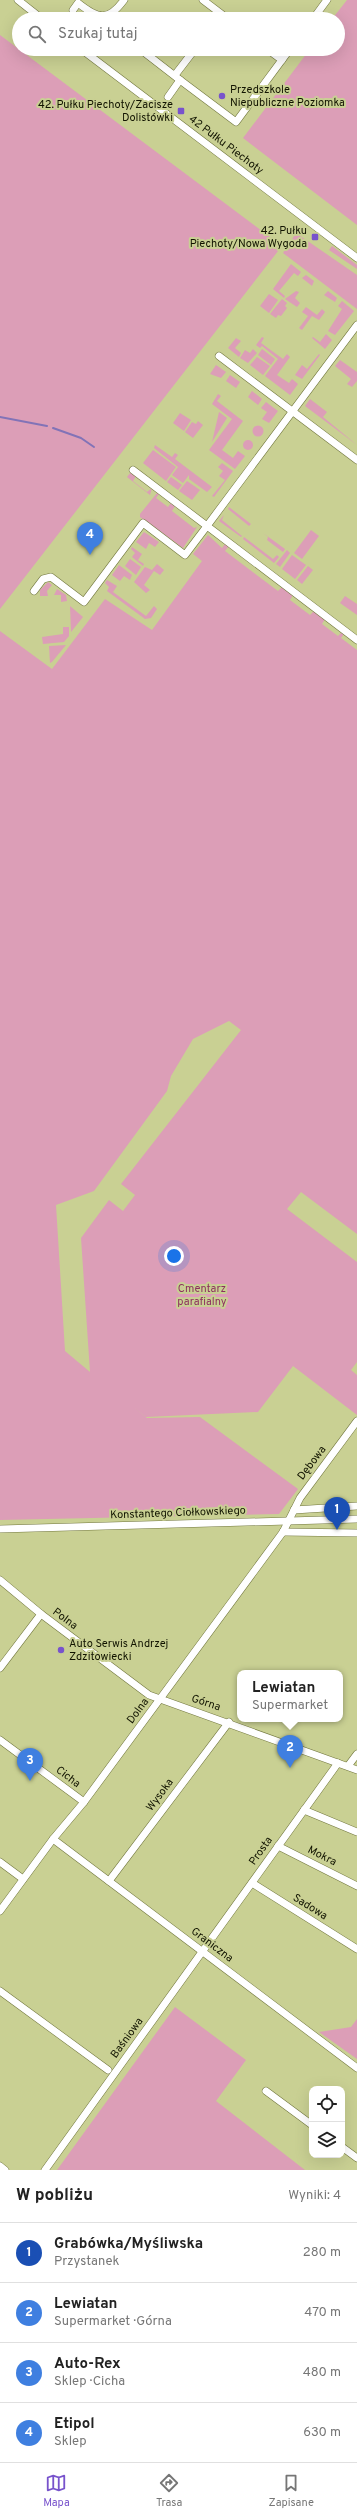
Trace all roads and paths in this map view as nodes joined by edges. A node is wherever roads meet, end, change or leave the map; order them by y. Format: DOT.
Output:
graph roads {
  1 [pos="18,0"];
  2 [pos="124,0"];
  3 [pos="203,0"];
  4 [pos="327,0"];
  5 [pos="76,2"];
  6 [pos="73,10"];
  7 [pos="33,12"];
  8 [pos="90,12"];
  9 [pos="113,12"];
  10 [pos="215,12"];
  11 [pos="318,12"];
  12 [pos="90,56"];
  13 [pos="149,56"];
  14 [pos="191,56"];
  15 [pos="277,56"];
  16 [pos="285,56"];
  17 [pos="282,60"];
  18 [pos="177,78"];
  19 [pos="168,97"];
  20 [pos="357,258"];
  21 [pos="357,326"];
  22 [pos="219,356"];
  23 [pos="292,412"];
  24 [pos="357,460"];
  25 [pos="133,470"];
  26 [pos="207,526"];
  27 [pos="34,591"];
  28 [pos="357,640"];
  29 [pos="357,1422"];
  30 [pos="357,1506"];
  31 [pos="294,1510"];
  32 [pos="357,1519"];
  33 [pos="290,1521"];
  34 [pos="0,1529"];
  35 [pos="283,1532"];
  36 [pos="357,1533"];
  37 [pos="0,1580"];
  38 [pos="41,1614"];
  39 [pos="0,1668"];
  40 [pos="160,1699"];
  41 [pos="229,1722"];
  42 [pos="0,1740"];
  43 [pos="357,1754"];
  44 [pos="338,1762"];
  45 [pos="348,1766"];
  46 [pos="357,1770"];
  47 [pos="84,1802"];
  48 [pos="304,1810"];
  49 [pos="357,1832"];
  50 [pos="53,1839"];
  51 [pos="278,1846"];
  52 [pos="0,1862"];
  53 [pos="24,1879"];
  54 [pos="109,1881"];
  55 [pos="252,1883"];
  56 [pos="357,1886"];
  57 [pos="0,1911"];
  58 [pos="357,1949"];
  59 [pos="202,1951"];
  60 [pos="0,1991"];
  61 [pos="357,2068"];
  62 [pos="108,2070"];
  63 [pos="266,2091"];
  64 [pos="309,2123"];
  65 [pos="345,2149"];
  66 [pos="357,2158"];
  67 [pos="0,2166"];
  68 [pos="6,2170"];
  69 [pos="45,2170"];
  1 -- 7 [label="street"];
  2 -- 9 [label="street"];
  3 -- 10 [label="street"];
  4 -- 11 [label="street"];
  5 -- 6 [label="street"];
  5 -- 8 [label="street"];
  12 -- 20 [label="street, 42 Pułku Piechoty"];
  13 -- 18 [label="street"];
  14 -- 18 [label="street"];
  15 -- 17 [label="street"];
  16 -- 17 [label="street"];
  17 -- 18 [label="street"];
  18 -- 19 [label="street"];
  21 -- 23 [label="street"];
  22 -- 23 [label="street"];
  23 -- 24 [label="street"];
  23 -- 26 [label="street"];
  25 -- 26 [label="street"];
  26 -- 27 [label="street"];
  26 -- 28 [label="street"];
  29 -- 31 [label="street, Dębowa"];
  30 -- 31 [label="street"];
  31 -- 33 [label="street, Dębowa"];
  32 -- 33 [label="street, Konstantego Ciołkowskiego"];
  33 -- 34 [label="street, Konstantego Ciołkowskiego"];
  33 -- 35 [label="street, Dolna"];
  35 -- 36 [label="street"];
  35 -- 40 [label="street, Dolna"];
  37 -- 38 [label="street, Polna"];
  38 -- 39 [label="street"];
  38 -- 40 [label="street, Polna"];
  40 -- 41 [label="street, Górna"];
  40 -- 47 [label="street, Dolna"];
  41 -- 44 [label="street, Górna"];
  41 -- 54 [label="street, Wysoka"];
  42 -- 47 [label="street, Cicha"];
  43 -- 45 [label="street"];
  44 -- 45 [label="street, Górna"];
  44 -- 48 [label="street, Prosta"];
  45 -- 46 [label="street, Górna"];
  47 -- 50 [label="street, Dolna"];
  48 -- 49 [label="street"];
  48 -- 51 [label="street, Prosta"];
  50 -- 53 [label="street, Dolna"];
  50 -- 54 [label="street, Graniczna"];
  51 -- 55 [label="street, Prosta"];
  51 -- 56 [label="street, Mokra"];
  52 -- 53 [label="street"];
  53 -- 57 [label="street, Dolna"];
  54 -- 59 [label="street, Graniczna"];
  55 -- 58 [label="street, Sadowa"];
  55 -- 59 [label="street, Prosta"];
  59 -- 61 [label="street, Graniczna"];
  59 -- 69 [label="street, Baśniowa"];
  60 -- 62 [label="street"];
  63 -- 64 [label="street"];
  65 -- 66 [label="street"];
  67 -- 68 [label="street"];
}
